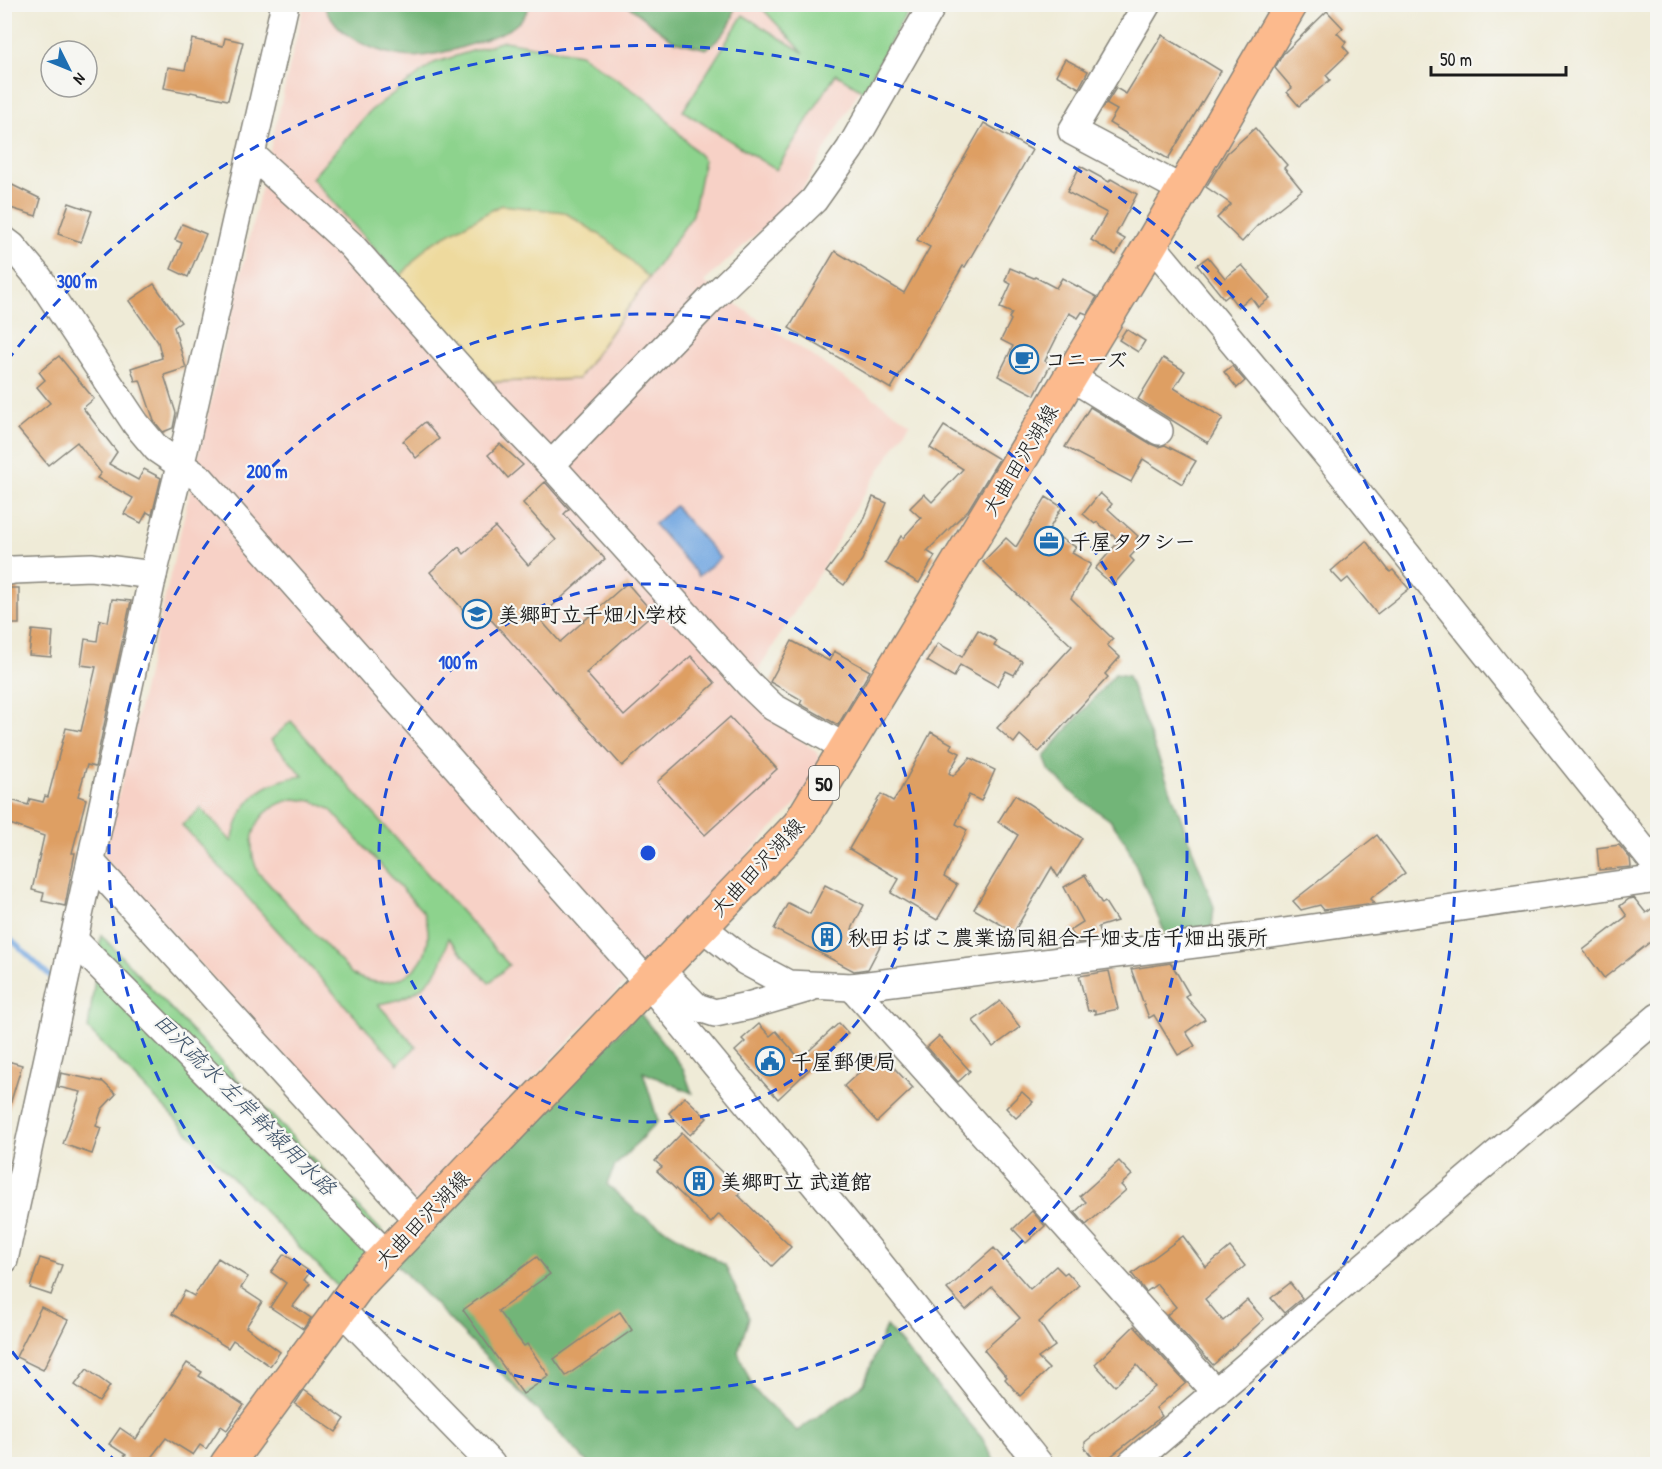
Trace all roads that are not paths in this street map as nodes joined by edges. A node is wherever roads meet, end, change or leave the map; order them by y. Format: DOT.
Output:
graph roads {
  1 [pos="285,4"];
  2 [pos="933,4"];
  3 [pos="1147,4"];
  4 [pos="1291,4"];
  5 [pos="251,154"];
  6 [pos="1183,190"];
  7 [pos="4,240"];
  8 [pos="1151,244"];
  9 [pos="1071,377"];
  10 [pos="1159,431"];
  11 [pos="180,465"];
  12 [pos="550,465"];
  13 [pos="4,572"];
  14 [pos="153,575"];
  15 [pos="846,748"];
  16 [pos="91,862"];
  17 [pos="1658,868"];
  18 [pos="1658,879"];
  19 [pos="702,927"];
  20 [pos="74,940"];
  21 [pos="654,977"];
  22 [pos="819,985"];
  23 [pos="852,987"];
  24 [pos="1658,1017"];
  25 [pos="419,1222"];
  26 [pos="387,1255"];
  27 [pos="4,1260"];
  28 [pos="341,1310"];
  29 [pos="1216,1393"];
  30 [pos="227,1464"];
  31 [pos="491,1464"];
  32 [pos="1039,1464"];
  33 [pos="1131,1464"];
  1 -- 5 [label="street"];
  2 -- 12 [label="street"];
  3 -- 6 [label="street"];
  4 -- 6 [label="main road, 大曲田沢湖線 / 50"];
  5 -- 11 [label="street"];
  5 -- 12 [label="street"];
  6 -- 8 [label="main road, 大曲田沢湖線 / 50"];
  7 -- 11 [label="street"];
  8 -- 9 [label="main road, 大曲田沢湖線 / 50"];
  8 -- 17 [label="street"];
  9 -- 10 [label="street"];
  9 -- 15 [label="main road, 大曲田沢湖線 / 50"];
  11 -- 14 [label="street"];
  11 -- 21 [label="street"];
  12 -- 15 [label="street"];
  13 -- 14 [label="street"];
  14 -- 16 [label="street"];
  15 -- 19 [label="main road, 大曲田沢湖線 / 50"];
  16 -- 20 [label="street"];
  16 -- 25 [label="street"];
  18 -- 23 [label="street"];
  19 -- 21 [label="main road, 大曲田沢湖線 / 50"];
  19 -- 22 [label="street"];
  20 -- 26 [label="street"];
  20 -- 27 [label="street"];
  21 -- 22 [label="street"];
  21 -- 25 [label="main road, 大曲田沢湖線 / 50"];
  21 -- 32 [label="street"];
  22 -- 23 [label="street"];
  23 -- 29 [label="street"];
  24 -- 29 [label="street"];
  25 -- 26 [label="main road, 大曲田沢湖線 / 50"];
  26 -- 28 [label="main road, 大曲田沢湖線 / 50"];
  28 -- 30 [label="main road, 大曲田沢湖線 / 50"];
  28 -- 31 [label="street"];
  29 -- 33 [label="street"];
}
